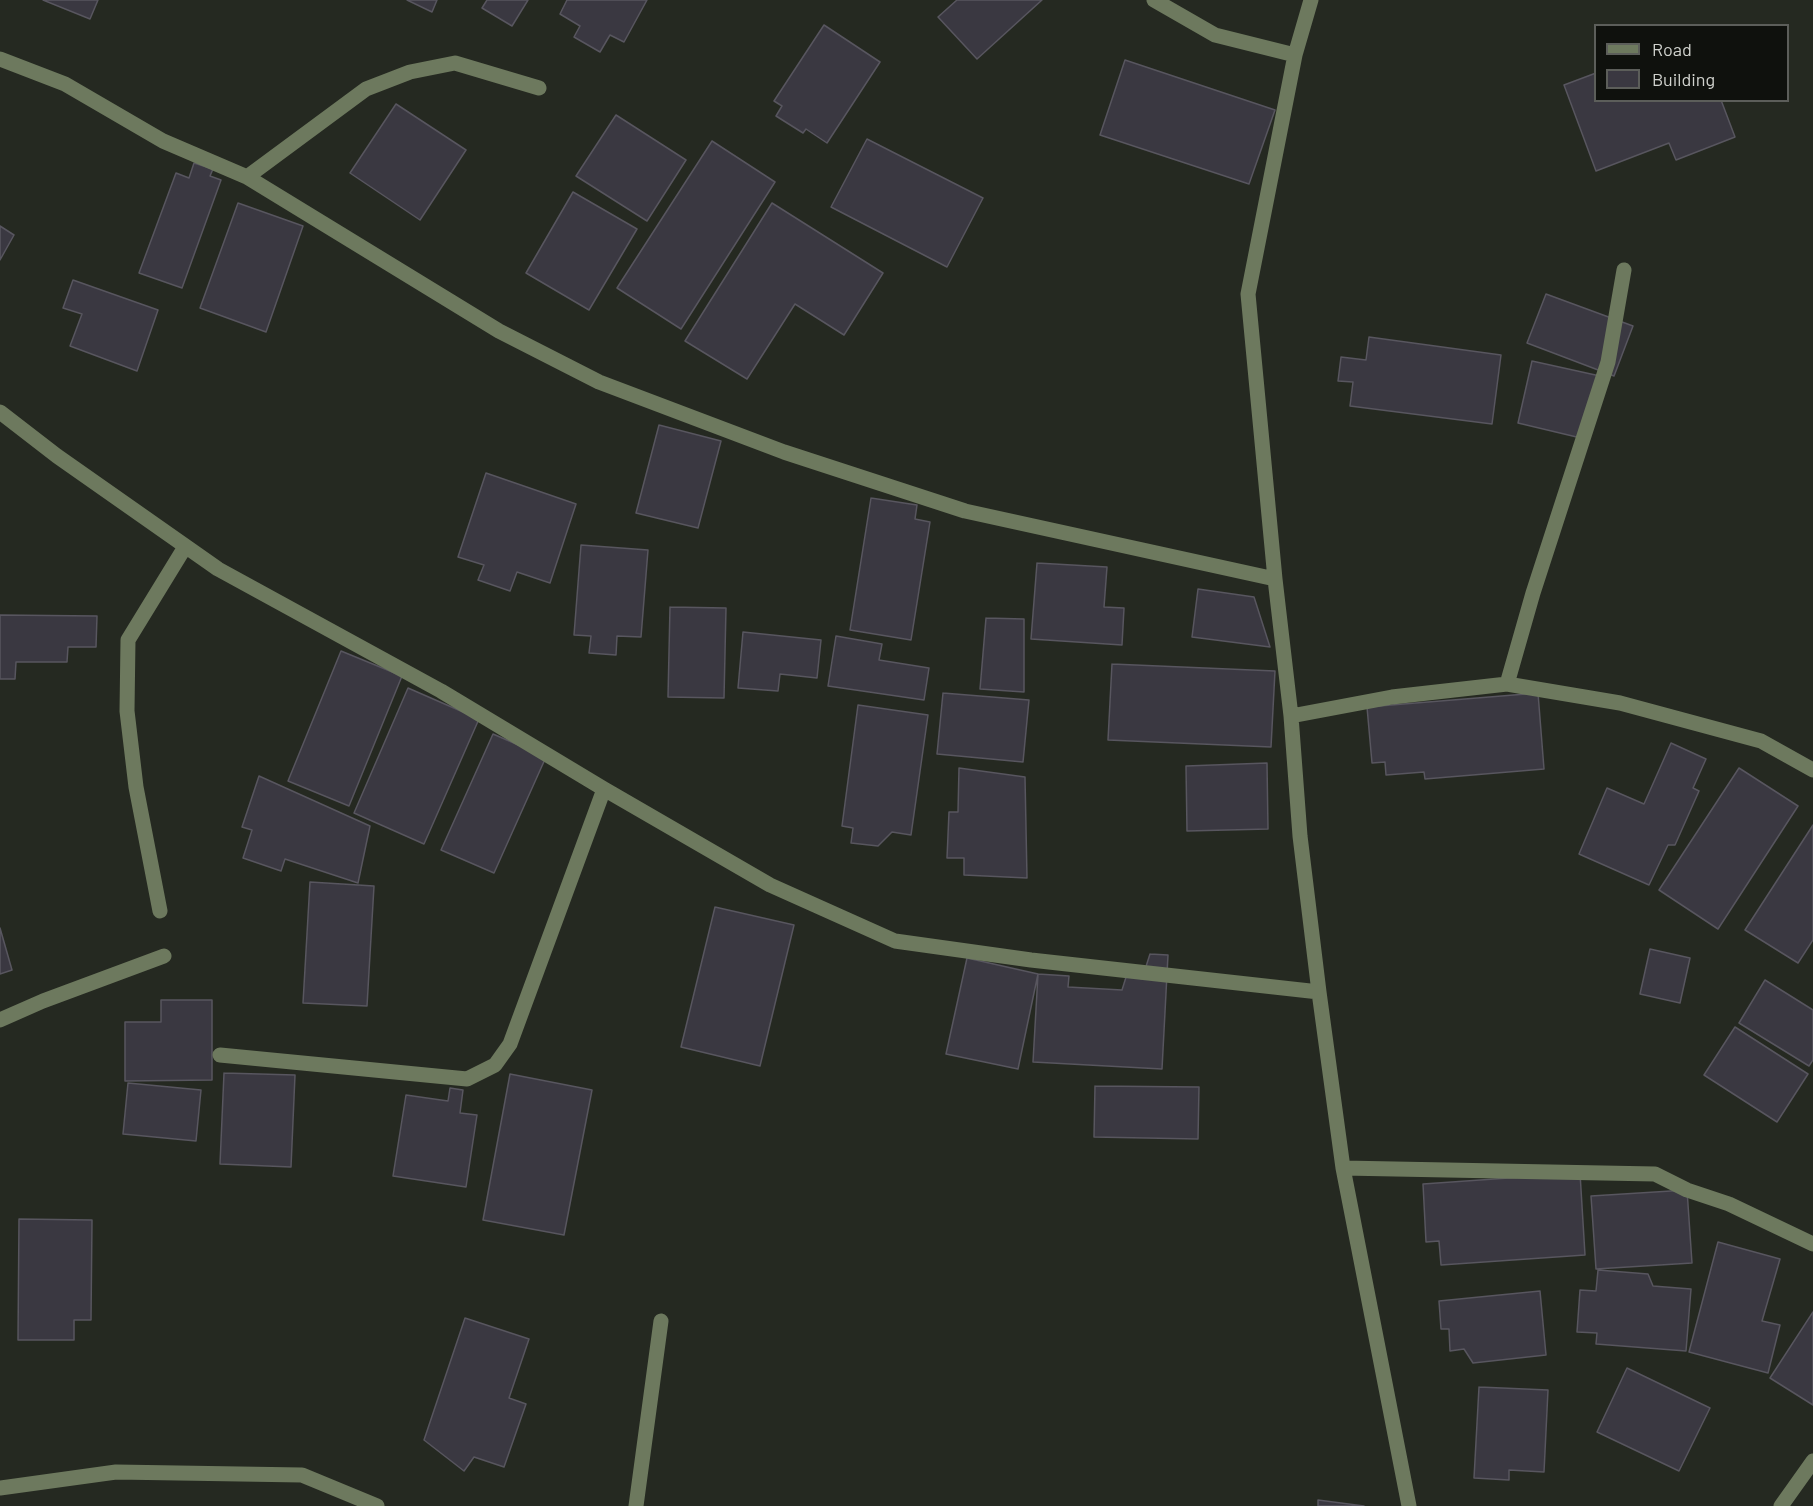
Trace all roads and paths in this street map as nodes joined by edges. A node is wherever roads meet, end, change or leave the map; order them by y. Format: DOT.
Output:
graph roads {
  1 [pos="1154,0"];
  2 [pos="1311,0"];
  3 [pos="1295,54"];
  4 [pos="0,59"];
  5 [pos="539,87"];
  6 [pos="247,177"];
  7 [pos="1624,270"];
  8 [pos="0,412"];
  9 [pos="185,547"];
  10 [pos="1275,579"];
  11 [pos="1507,684"];
  12 [pos="1291,716"];
  13 [pos="1813,770"];
  14 [pos="604,789"];
  15 [pos="160,911"];
  16 [pos="164,956"];
  17 [pos="1319,992"];
  18 [pos="0,1020"];
  19 [pos="220,1055"];
  20 [pos="1343,1168"];
  21 [pos="1813,1244"];
  22 [pos="661,1321"];
  23 [pos="1813,1461"];
  24 [pos="0,1488"];
  25 [pos="377,1506"];
  26 [pos="636,1506"];
  27 [pos="1409,1506"];
  28 [pos="1781,1506"];
  1 -- 3 [label="street"];
  2 -- 3 [label="street"];
  3 -- 10 [label="street"];
  4 -- 6 [label="street"];
  5 -- 6 [label="street"];
  6 -- 10 [label="street"];
  7 -- 11 [label="street"];
  8 -- 9 [label="street"];
  9 -- 14 [label="street"];
  9 -- 15 [label="street"];
  10 -- 12 [label="street"];
  11 -- 12 [label="street"];
  11 -- 13 [label="street"];
  12 -- 17 [label="street"];
  14 -- 17 [label="street"];
  14 -- 19 [label="street"];
  16 -- 18 [label="street"];
  17 -- 20 [label="street"];
  20 -- 21 [label="street"];
  20 -- 27 [label="street"];
  22 -- 26 [label="street"];
  23 -- 28 [label="street"];
  24 -- 25 [label="street"];
}
